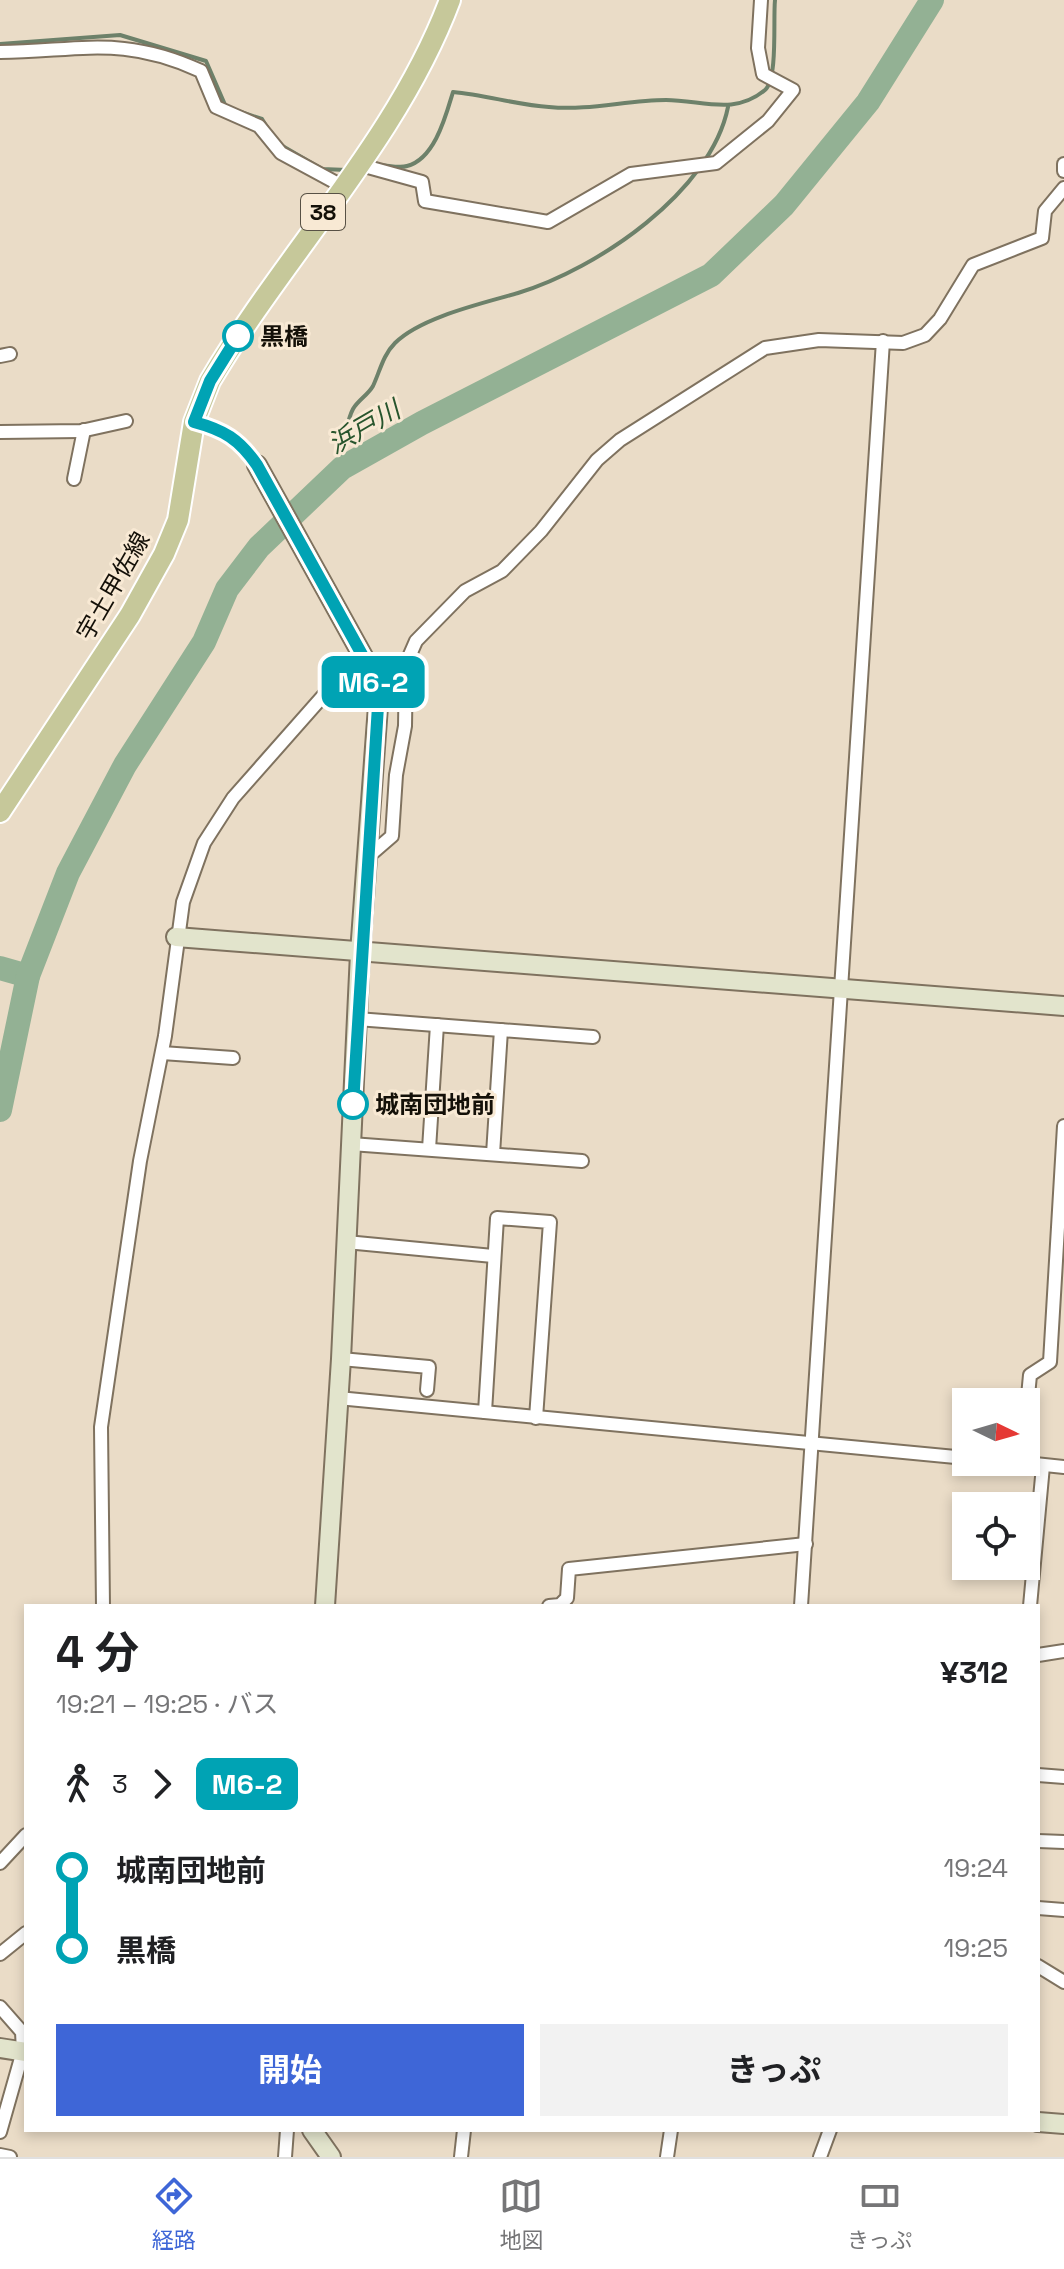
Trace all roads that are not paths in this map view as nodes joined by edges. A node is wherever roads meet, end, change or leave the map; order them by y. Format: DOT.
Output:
graph roads {
  1 [pos="450,0"];
  2 [pos="761,0"];
  3 [pos="0,52"];
  4 [pos="357,164"];
  5 [pos="1064,164"];
  6 [pos="1064,171"];
  7 [pos="342,186"];
  8 [pos="1064,188"];
  9 [pos="883,341"];
  10 [pos="126,421"];
  11 [pos="194,422"];
  12 [pos="84,430"];
  13 [pos="0,432"];
  14 [pos="257,465"];
  15 [pos="74,479"];
  16 [pos="358,648"];
  17 [pos="0,812"];
  18 [pos="370,855"];
  19 [pos="176,937"];
  20 [pos="360,953"];
  21 [pos="840,987"];
  22 [pos="1064,1006"];
  23 [pos="357,1019"];
  24 [pos="437,1025"];
  25 [pos="501,1030"];
  26 [pos="593,1037"];
  27 [pos="162,1053"];
  28 [pos="233,1058"];
  29 [pos="1064,1126"];
  30 [pos="351,1144"];
  31 [pos="429,1149"];
  32 [pos="493,1154"];
  33 [pos="582,1161"];
  34 [pos="346,1242"];
  35 [pos="493,1256"];
  36 [pos="341,1359"];
  37 [pos="1029,1388"];
  38 [pos="427,1390"];
  39 [pos="338,1398"];
  40 [pos="485,1412"];
  41 [pos="536,1418"];
  42 [pos="809,1444"];
  43 [pos="952,1457"];
  44 [pos="1040,1466"];
  45 [pos="1043,1466"];
  46 [pos="1064,1467"];
  47 [pos="806,1544"];
  48 [pos="103,1604"];
  49 [pos="325,1604"];
  50 [pos="561,1604"];
  51 [pos="801,1604"];
  52 [pos="1030,1604"];
  53 [pos="1064,1651"];
  54 [pos="1040,1655"];
  55 [pos="1040,1775"];
  56 [pos="1064,1777"];
  57 [pos="24,1837"];
  58 [pos="1040,1841"];
  59 [pos="1064,1842"];
  60 [pos="0,1863"];
  61 [pos="1040,1908"];
  62 [pos="1064,1910"];
  63 [pos="24,1935"];
  64 [pos="0,1954"];
  65 [pos="1040,1967"];
  66 [pos="1064,1982"];
  67 [pos="0,2007"];
  68 [pos="24,2045"];
  69 [pos="0,2048"];
  70 [pos="24,2051"];
  71 [pos="24,2054"];
  72 [pos="1040,2122"];
  73 [pos="1064,2124"];
  74 [pos="0,2132"];
  75 [pos="287,2132"];
  76 [pos="313,2132"];
  77 [pos="464,2132"];
  78 [pos="671,2132"];
  79 [pos="829,2132"];
  80 [pos="0,2155"];
  81 [pos="10,2157"];
  82 [pos="285,2157"];
  83 [pos="331,2157"];
  84 [pos="461,2157"];
  85 [pos="667,2157"];
  86 [pos="820,2157"];
  1 -- 4 [label="main road, 宇土甲佐線 / 38"];
  2 -- 4 [label="street"];
  3 -- 7 [label="street"];
  4 -- 7 [label="main road, 宇土甲佐線 / 38"];
  5 -- 6 [label="street"];
  7 -- 11 [label="main road, 宇土甲佐線 / 38"];
  8 -- 9 [label="street"];
  9 -- 18 [label="street"];
  9 -- 21 [label="street"];
  10 -- 12 [label="street"];
  11 -- 14 [label="street"];
  11 -- 17 [label="main road, 宇土甲佐線 / 38"];
  12 -- 13 [label="street"];
  12 -- 15 [label="street"];
  14 -- 16 [label="street"];
  16 -- 18 [label="street"];
  16 -- 19 [label="street"];
  18 -- 20 [label="street"];
  19 -- 20 [label="street"];
  19 -- 27 [label="street"];
  20 -- 21 [label="street"];
  20 -- 23 [label="street"];
  21 -- 22 [label="street"];
  21 -- 42 [label="street"];
  23 -- 24 [label="street"];
  23 -- 30 [label="street"];
  24 -- 25 [label="street"];
  24 -- 31 [label="street"];
  25 -- 26 [label="street"];
  25 -- 32 [label="street"];
  27 -- 28 [label="street"];
  27 -- 48 [label="street"];
  29 -- 37 [label="street"];
  30 -- 31 [label="street"];
  30 -- 34 [label="street"];
  31 -- 32 [label="street"];
  32 -- 33 [label="street"];
  34 -- 35 [label="street"];
  34 -- 36 [label="street"];
  35 -- 40 [label="street"];
  35 -- 41 [label="street"];
  36 -- 38 [label="street"];
  36 -- 39 [label="street"];
  39 -- 40 [label="street"];
  39 -- 49 [label="street"];
  40 -- 41 [label="street"];
  41 -- 42 [label="street"];
  42 -- 43 [label="street"];
  42 -- 47 [label="street"];
  44 -- 45 [label="street"];
  45 -- 46 [label="street"];
  45 -- 52 [label="street"];
  47 -- 50 [label="street"];
  47 -- 51 [label="street"];
  53 -- 54 [label="street"];
  55 -- 56 [label="street"];
  57 -- 60 [label="street"];
  58 -- 59 [label="street"];
  61 -- 62 [label="street"];
  63 -- 64 [label="street"];
  65 -- 66 [label="street"];
  67 -- 68 [label="street"];
  69 -- 70 [label="street"];
  71 -- 74 [label="street"];
  72 -- 73 [label="street"];
  75 -- 82 [label="street"];
  76 -- 83 [label="street"];
  77 -- 84 [label="street"];
  78 -- 85 [label="street"];
  79 -- 86 [label="street"];
  80 -- 81 [label="street"];
}
